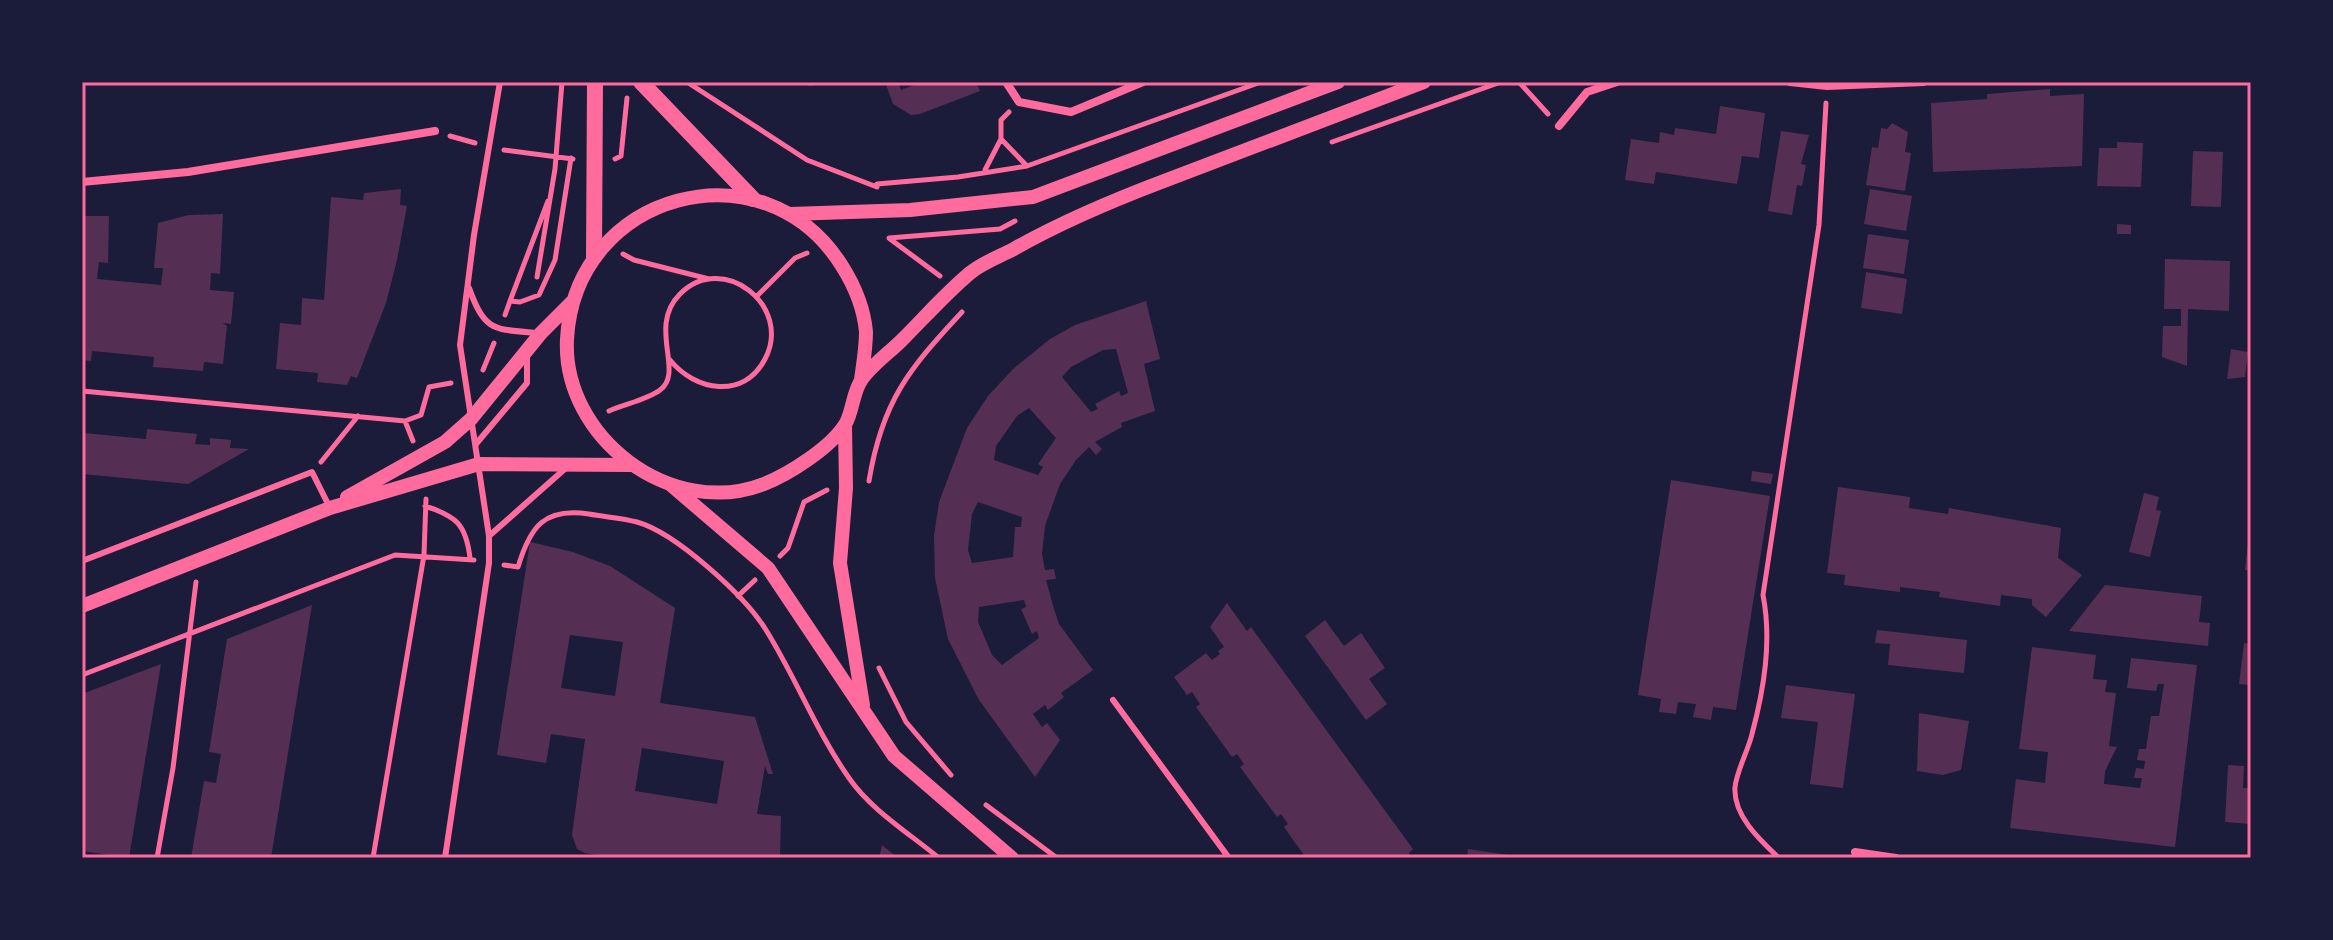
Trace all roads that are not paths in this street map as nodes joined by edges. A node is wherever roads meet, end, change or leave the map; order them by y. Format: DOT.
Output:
graph roads {
  1 [pos="500,82"];
  2 [pos="641,82"];
  3 [pos="1006,82"];
  4 [pos="1143,82"];
  5 [pos="1338,82"];
  6 [pos="1424,82"];
  7 [pos="1617,82"];
  8 [pos="1790,82"];
  9 [pos="1923,82"];
  10 [pos="595,90"];
  11 [pos="1559,126"];
  12 [pos="435,131"];
  13 [pos="82,182"];
  14 [pos="753,199"];
  15 [pos="790,214"];
  16 [pos="599,251"];
  17 [pos="468,286"];
  18 [pos="573,301"];
  19 [pos="541,333"];
  20 [pos="527,352"];
  21 [pos="861,380"];
  22 [pos="471,419"];
  23 [pos="845,425"];
  24 [pos="476,444"];
  25 [pos="479,464"];
  26 [pos="569,465"];
  27 [pos="631,465"];
  28 [pos="670,485"];
  29 [pos="330,508"];
  30 [pos="489,536"];
  31 [pos="82,561"];
  32 [pos="82,606"];
  33 [pos="1113,700"];
  34 [pos="863,709"];
  35 [pos="445,858"];
  36 [pos="1012,858"];
  37 [pos="1229,858"];
  38 [pos="1857,858"];
  39 [pos="1896,858"];
  1 -- 17 [label="lane"];
  2 -- 14 [label="main road"];
  3 -- 4 [label="street"];
  5 -- 15 [label="street"];
  6 -- 21 [label="street"];
  7 -- 11 [label="street"];
  8 -- 9 [label="street"];
  10 -- 16 [label="main road"];
  12 -- 13 [label="street"];
  14 -- 15 [label="street"];
  14 -- 16 [label="street"];
  15 -- 21 [label="street"];
  16 -- 18 [label="street"];
  17 -- 19 [label="lane"];
  17 -- 22 [label="lane"];
  18 -- 19 [label="street"];
  18 -- 27 [label="street"];
  19 -- 20 [label="street"];
  20 -- 22 [label="street"];
  20 -- 24 [label="lane"];
  21 -- 23 [label="street"];
  22 -- 24 [label="lane"];
  22 -- 29 [label="street"];
  23 -- 28 [label="street"];
  23 -- 34 [label="street"];
  24 -- 25 [label="lane"];
  25 -- 26 [label="street"];
  25 -- 29 [label="street"];
  25 -- 30 [label="lane"];
  26 -- 27 [label="street"];
  26 -- 30 [label="lane"];
  27 -- 28 [label="street"];
  28 -- 34 [label="street"];
  29 -- 31 [label="lane"];
  29 -- 32 [label="street"];
  30 -- 35 [label="lane"];
  33 -- 37 [label="lane"];
  34 -- 36 [label="street"];
  38 -- 39 [label="street"];
}
